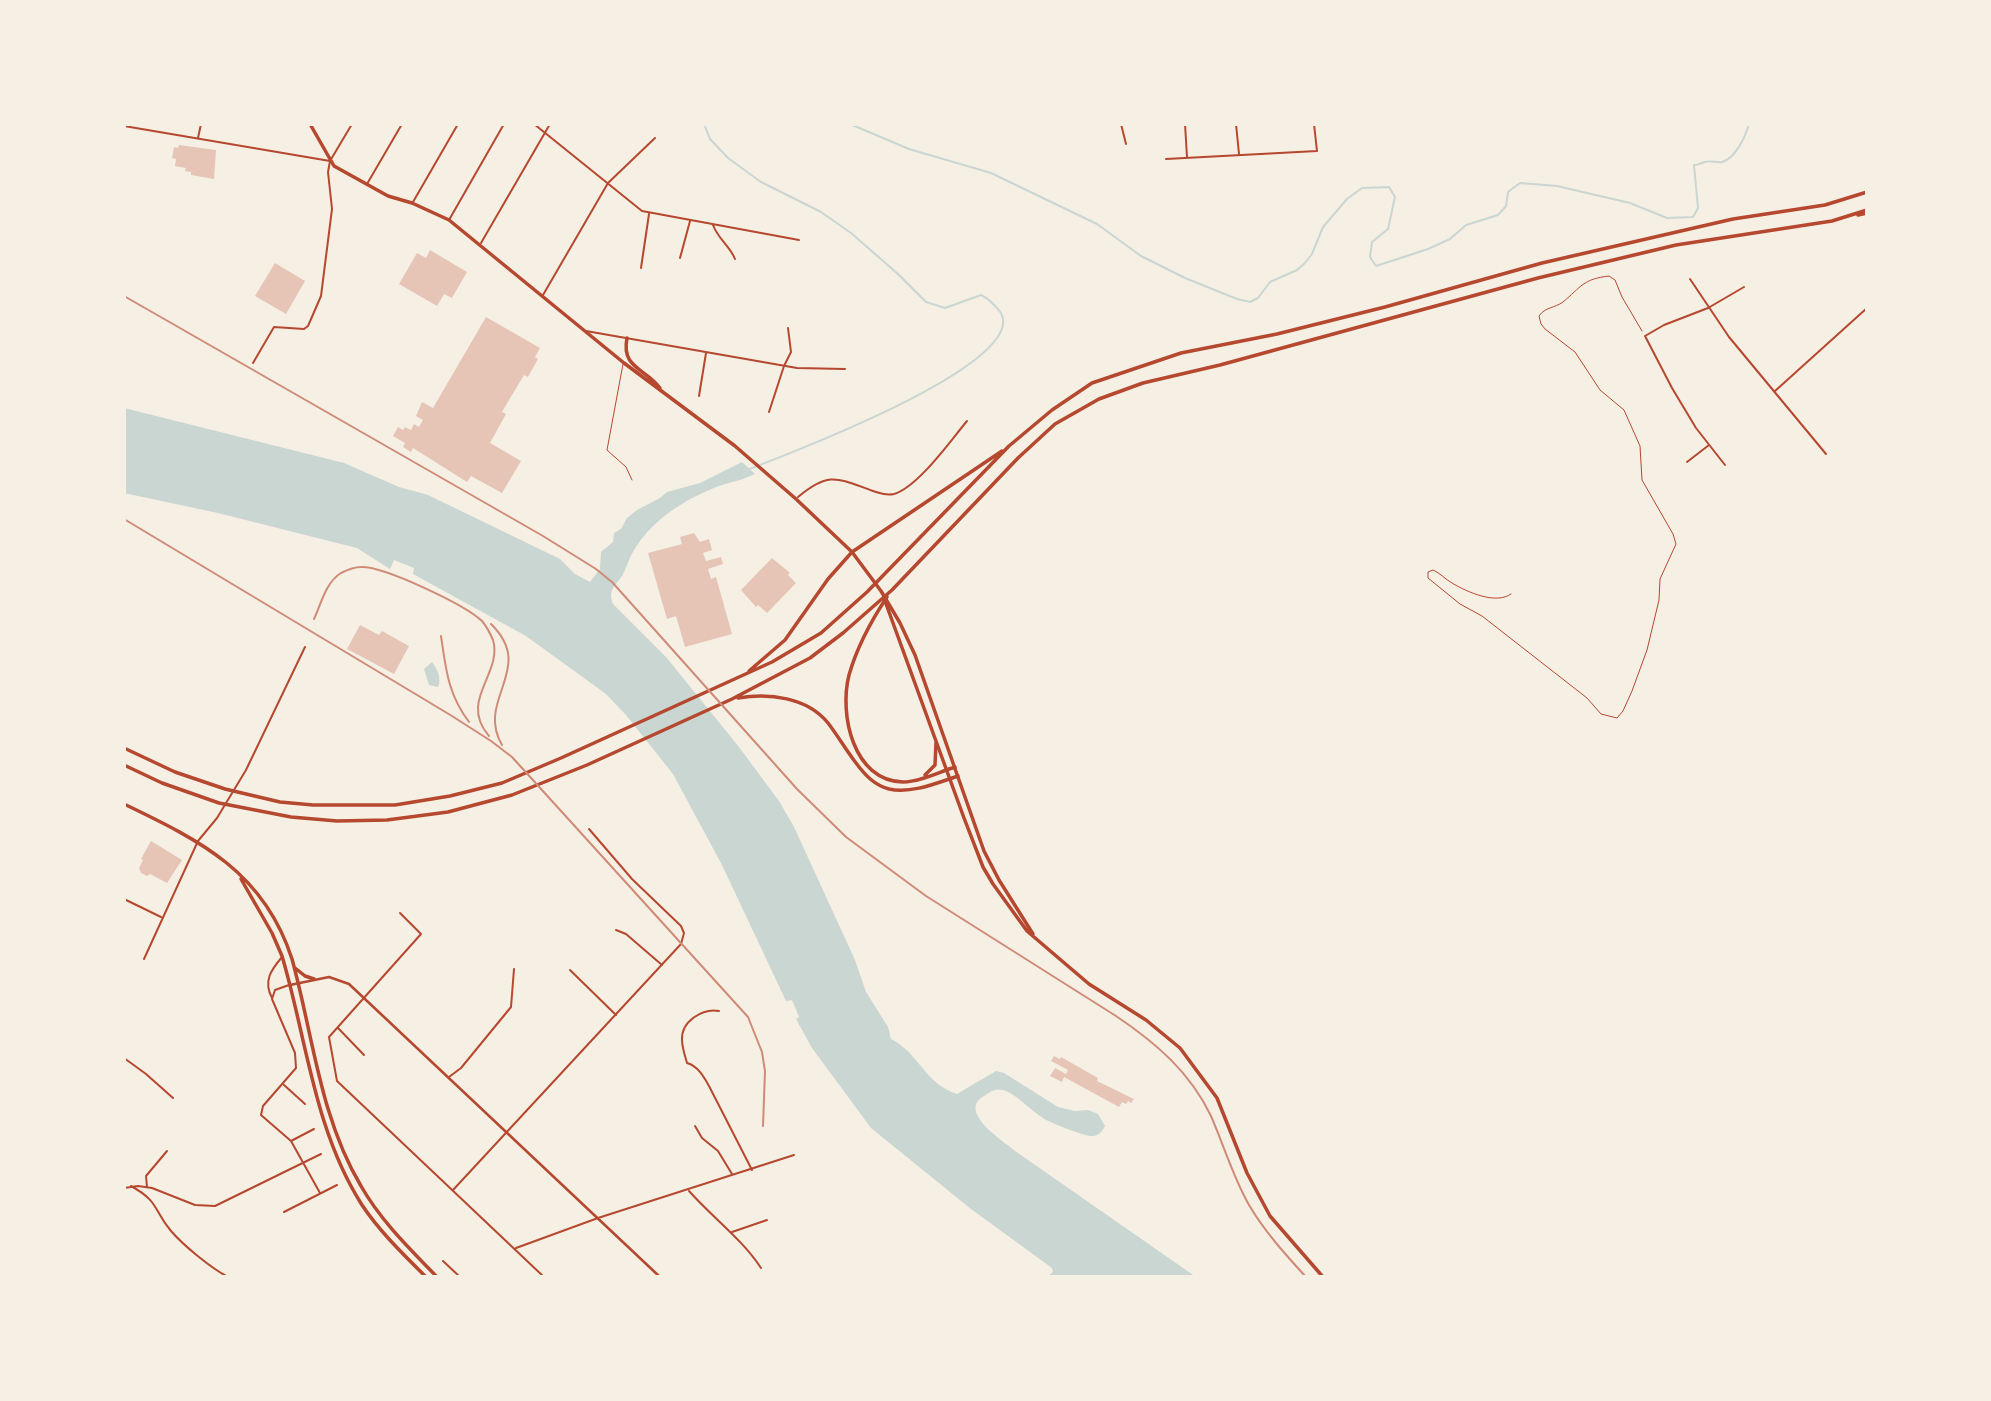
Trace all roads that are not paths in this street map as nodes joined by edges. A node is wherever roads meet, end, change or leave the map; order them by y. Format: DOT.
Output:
graph roads {
  1 [pos="201,124"];
  2 [pos="310,124"];
  3 [pos="352,124"];
  4 [pos="402,124"];
  5 [pos="458,124"];
  6 [pos="504,124"];
  7 [pos="534,124"];
  8 [pos="550,124"];
  9 [pos="1121,124"];
  10 [pos="1185,124"];
  11 [pos="1236,124"];
  12 [pos="1314,124"];
  13 [pos="124,127"];
  14 [pos="545,132"];
  15 [pos="655,138"];
  16 [pos="198,139"];
  17 [pos="1126,144"];
  18 [pos="1239,155"];
  19 [pos="1187,158"];
  20 [pos="1166,159"];
  21 [pos="330,161"];
  22 [pos="608,183"];
  23 [pos="367,185"];
  24 [pos="1867,192"];
  25 [pos="412,204"];
  26 [pos="1867,212"];
  27 [pos="649,213"];
  28 [pos="449,220"];
  29 [pos="690,220"];
  30 [pos="713,224"];
  31 [pos="799,240"];
  32 [pos="480,244"];
  33 [pos="680,258"];
  34 [pos="735,259"];
  35 [pos="641,268"];
  36 [pos="1690,279"];
  37 [pos="1744,287"];
  38 [pos="542,296"];
  39 [pos="1708,307"];
  40 [pos="1867,308"];
  41 [pos="789,328"];
  42 [pos="585,331"];
  43 [pos="627,338"];
  44 [pos="625,348"];
  45 [pos="706,352"];
  46 [pos="616,357"];
  47 [pos="253,363"];
  48 [pos="624,363"];
  49 [pos="784,366"];
  50 [pos="845,369"];
  51 [pos="1774,392"];
  52 [pos="664,393"];
  53 [pos="699,396"];
  54 [pos="769,412"];
  55 [pos="967,421"];
  56 [pos="1709,445"];
  57 [pos="1009,446"];
  58 [pos="1826,454"];
  59 [pos="1687,462"];
  60 [pos="1725,465"];
  61 [pos="632,480"];
  62 [pos="796,499"];
  63 [pos="852,552"];
  64 [pos="881,591"];
  65 [pos="879,605"];
  66 [pos="305,647"];
  67 [pos="745,674"];
  68 [pos="732,699"];
  69 [pos="936,743"];
  70 [pos="124,748"];
  71 [pos="124,765"];
  72 [pos="955,766"];
  73 [pos="946,770"];
  74 [pos="958,776"];
  75 [pos="949,779"];
  76 [pos="917,780"];
  77 [pos="124,804"];
  78 [pos="589,829"];
  79 [pos="198,841"];
  80 [pos="240,877"];
  81 [pos="124,899"];
  82 [pos="400,913"];
  83 [pos="162,918"];
  84 [pos="616,930"];
  85 [pos="1033,934"];
  86 [pos="282,956"];
  87 [pos="144,959"];
  88 [pos="662,965"];
  89 [pos="294,966"];
  90 [pos="514,969"];
  91 [pos="570,970"];
  92 [pos="314,979"];
  93 [pos="298,983"];
  94 [pos="290,985"];
  95 [pos="365,998"];
  96 [pos="272,999"];
  97 [pos="719,1011"];
  98 [pos="616,1015"];
  99 [pos="337,1027"];
  100 [pos="364,1055"];
  101 [pos="124,1058"];
  102 [pos="449,1078"];
  103 [pos="284,1085"];
  104 [pos="173,1098"];
  105 [pos="305,1104"];
  106 [pos="695,1126"];
  107 [pos="314,1129"];
  108 [pos="507,1133"];
  109 [pos="290,1141"];
  110 [pos="167,1152"];
  111 [pos="321,1154"];
  112 [pos="794,1155"];
  113 [pos="304,1163"];
  114 [pos="752,1170"];
  115 [pos="732,1175"];
  116 [pos="337,1185"];
  117 [pos="130,1186"];
  118 [pos="146,1187"];
  119 [pos="124,1188"];
  120 [pos="688,1190"];
  121 [pos="452,1191"];
  122 [pos="320,1193"];
  123 [pos="284,1212"];
  124 [pos="598,1218"];
  125 [pos="767,1220"];
  126 [pos="731,1233"];
  127 [pos="514,1249"];
  128 [pos="443,1261"];
  129 [pos="761,1268"];
  130 [pos="228,1277"];
  131 [pos="426,1277"];
  132 [pos="437,1277"];
  133 [pos="460,1277"];
  134 [pos="544,1277"];
  135 [pos="660,1277"];
  136 [pos="1323,1277"];
  1 -- 16 [label="street"];
  2 -- 21 [label="main road"];
  3 -- 21 [label="street"];
  4 -- 23 [label="street"];
  5 -- 25 [label="street"];
  6 -- 28 [label="street"];
  7 -- 14 [label="street"];
  8 -- 14 [label="street"];
  9 -- 17 [label="street"];
  10 -- 19 [label="street"];
  11 -- 18 [label="street"];
  12 -- 18 [label="street"];
  13 -- 16 [label="street"];
  14 -- 22 [label="street"];
  14 -- 32 [label="street"];
  15 -- 22 [label="street"];
  16 -- 21 [label="street"];
  18 -- 19 [label="street"];
  19 -- 20 [label="street"];
  21 -- 23 [label="main road"];
  21 -- 47 [label="street"];
  22 -- 27 [label="street"];
  22 -- 38 [label="street"];
  23 -- 25 [label="main road"];
  24 -- 57 [label="main road"];
  25 -- 28 [label="main road"];
  26 -- 65 [label="main road"];
  27 -- 29 [label="street"];
  27 -- 35 [label="street"];
  28 -- 32 [label="main road"];
  29 -- 30 [label="street"];
  29 -- 33 [label="street"];
  30 -- 31 [label="street"];
  30 -- 34 [label="street"];
  32 -- 38 [label="main road"];
  36 -- 39 [label="street"];
  37 -- 39 [label="street"];
  38 -- 42 [label="main road"];
  39 -- 51 [label="street"];
  39 -- 56 [label="street"];
  40 -- 51 [label="street"];
  41 -- 49 [label="street"];
  42 -- 43 [label="street"];
  42 -- 46 [label="main road"];
  43 -- 44 [label="main road"];
  43 -- 45 [label="street"];
  44 -- 46 [label="main road"];
  44 -- 52 [label="main road"];
  45 -- 49 [label="street"];
  45 -- 53 [label="street"];
  46 -- 48 [label="main road"];
  48 -- 52 [label="main road"];
  48 -- 61 [label="lane"];
  49 -- 50 [label="street"];
  49 -- 54 [label="street"];
  51 -- 58 [label="street"];
  52 -- 62 [label="main road"];
  55 -- 62 [label="street"];
  56 -- 59 [label="street"];
  56 -- 60 [label="street"];
  57 -- 63 [label="main road"];
  57 -- 67 [label="main road"];
  62 -- 63 [label="main road"];
  63 -- 64 [label="main road"];
  63 -- 67 [label="main road"];
  64 -- 69 [label="main road"];
  64 -- 72 [label="main road"];
  65 -- 68 [label="main road"];
  65 -- 76 [label="main road"];
  66 -- 79 [label="street"];
  67 -- 70 [label="main road"];
  68 -- 71 [label="main road"];
  68 -- 75 [label="main road"];
  69 -- 73 [label="main road"];
  69 -- 76 [label="main road"];
  72 -- 73 [label="main road"];
  72 -- 74 [label="main road"];
  73 -- 75 [label="main road"];
  73 -- 76 [label="main road"];
  74 -- 75 [label="main road"];
  74 -- 85 [label="main road"];
  75 -- 85 [label="main road"];
  77 -- 79 [label="main road"];
  78 -- 88 [label="street"];
  79 -- 80 [label="main road"];
  79 -- 83 [label="street"];
  80 -- 86 [label="main road"];
  80 -- 89 [label="main road"];
  81 -- 83 [label="street"];
  82 -- 95 [label="street"];
  83 -- 87 [label="street"];
  84 -- 88 [label="street"];
  85 -- 136 [label="main road"];
  86 -- 94 [label="main road"];
  86 -- 96 [label="street"];
  88 -- 98 [label="street"];
  89 -- 92 [label="main road"];
  89 -- 93 [label="main road"];
  90 -- 102 [label="street"];
  91 -- 98 [label="street"];
  92 -- 93 [label="street"];
  92 -- 95 [label="street"];
  93 -- 94 [label="street"];
  93 -- 132 [label="main road"];
  94 -- 96 [label="street"];
  94 -- 131 [label="main road"];
  95 -- 99 [label="street"];
  95 -- 102 [label="street"];
  96 -- 103 [label="street"];
  97 -- 114 [label="street"];
  98 -- 108 [label="street"];
  99 -- 100 [label="street"];
  99 -- 121 [label="street"];
  101 -- 104 [label="street"];
  102 -- 108 [label="street"];
  103 -- 105 [label="street"];
  103 -- 109 [label="street"];
  106 -- 115 [label="street"];
  107 -- 109 [label="street"];
  108 -- 121 [label="street"];
  108 -- 124 [label="street"];
  109 -- 113 [label="street"];
  110 -- 118 [label="street"];
  111 -- 113 [label="street"];
  112 -- 114 [label="street"];
  113 -- 118 [label="street"];
  113 -- 122 [label="street"];
  114 -- 115 [label="street"];
  115 -- 120 [label="street"];
  116 -- 122 [label="street"];
  117 -- 118 [label="street"];
  117 -- 119 [label="street"];
  117 -- 130 [label="street"];
  120 -- 124 [label="street"];
  120 -- 126 [label="street"];
  121 -- 127 [label="street"];
  122 -- 123 [label="street"];
  124 -- 127 [label="street"];
  124 -- 135 [label="street"];
  125 -- 126 [label="street"];
  126 -- 129 [label="street"];
  127 -- 134 [label="street"];
  128 -- 133 [label="street"];
}
